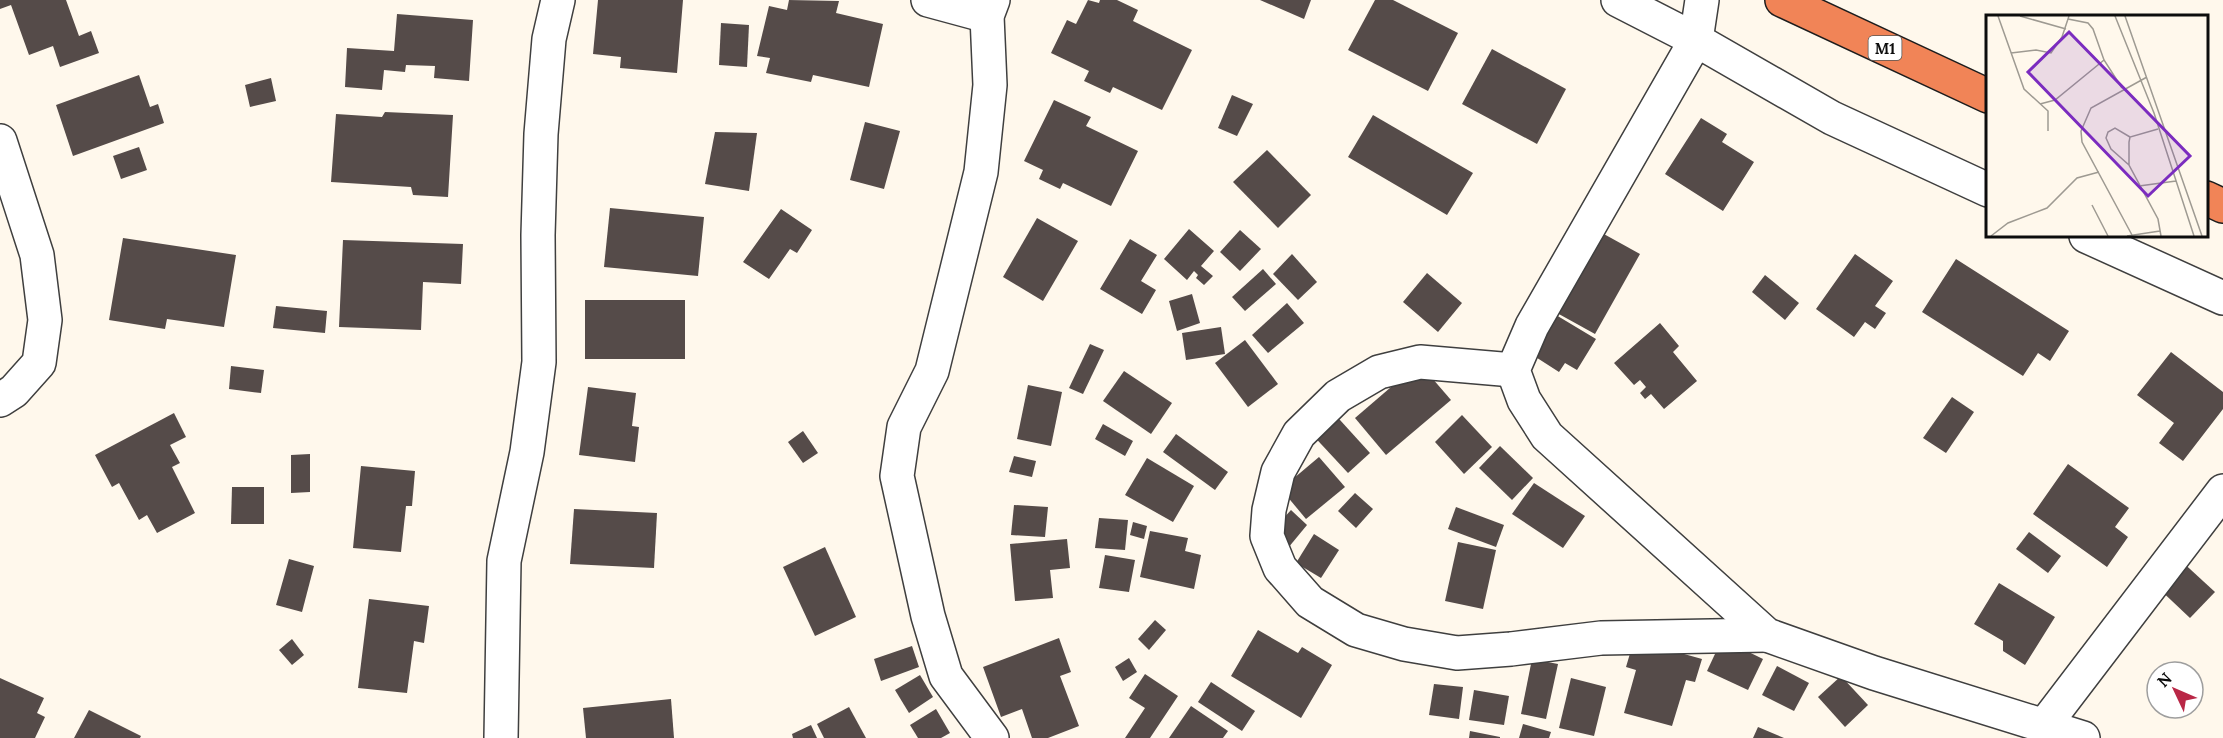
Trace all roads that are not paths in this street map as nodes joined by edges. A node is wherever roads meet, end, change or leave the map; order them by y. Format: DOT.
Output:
graph roads {
  1 [pos="558,0"];
  2 [pos="928,0"];
  3 [pos="1618,0"];
  4 [pos="1702,0"];
  5 [pos="1782,0"];
  6 [pos="990,8"];
  7 [pos="1696,40"];
  8 [pos="1986,95"];
  9 [pos="0,141"];
  10 [pos="1986,189"];
  11 [pos="2208,199"];
  12 [pos="2223,206"];
  13 [pos="2088,237"];
  14 [pos="2223,298"];
  15 [pos="1513,370"];
  16 [pos="0,400"];
  17 [pos="2223,491"];
  18 [pos="1767,635"];
  19 [pos="2043,727"];
  20 [pos="501,738"];
  21 [pos="992,738"];
  22 [pos="2083,738"];
  1 -- 20 [label="street"];
  2 -- 6 [label="street"];
  3 -- 7 [label="street"];
  4 -- 7 [label="street"];
  5 -- 8 [label="highway, M1"];
  6 -- 21 [label="street"];
  7 -- 10 [label="street"];
  7 -- 15 [label="street"];
  9 -- 16 [label="street"];
  11 -- 12 [label="highway"];
  13 -- 14 [label="street"];
  15 -- 18 [label="street"];
  15 -- 18 [label="street"];
  17 -- 19 [label="street"];
  18 -- 19 [label="street"];
  19 -- 22 [label="street"];
}
